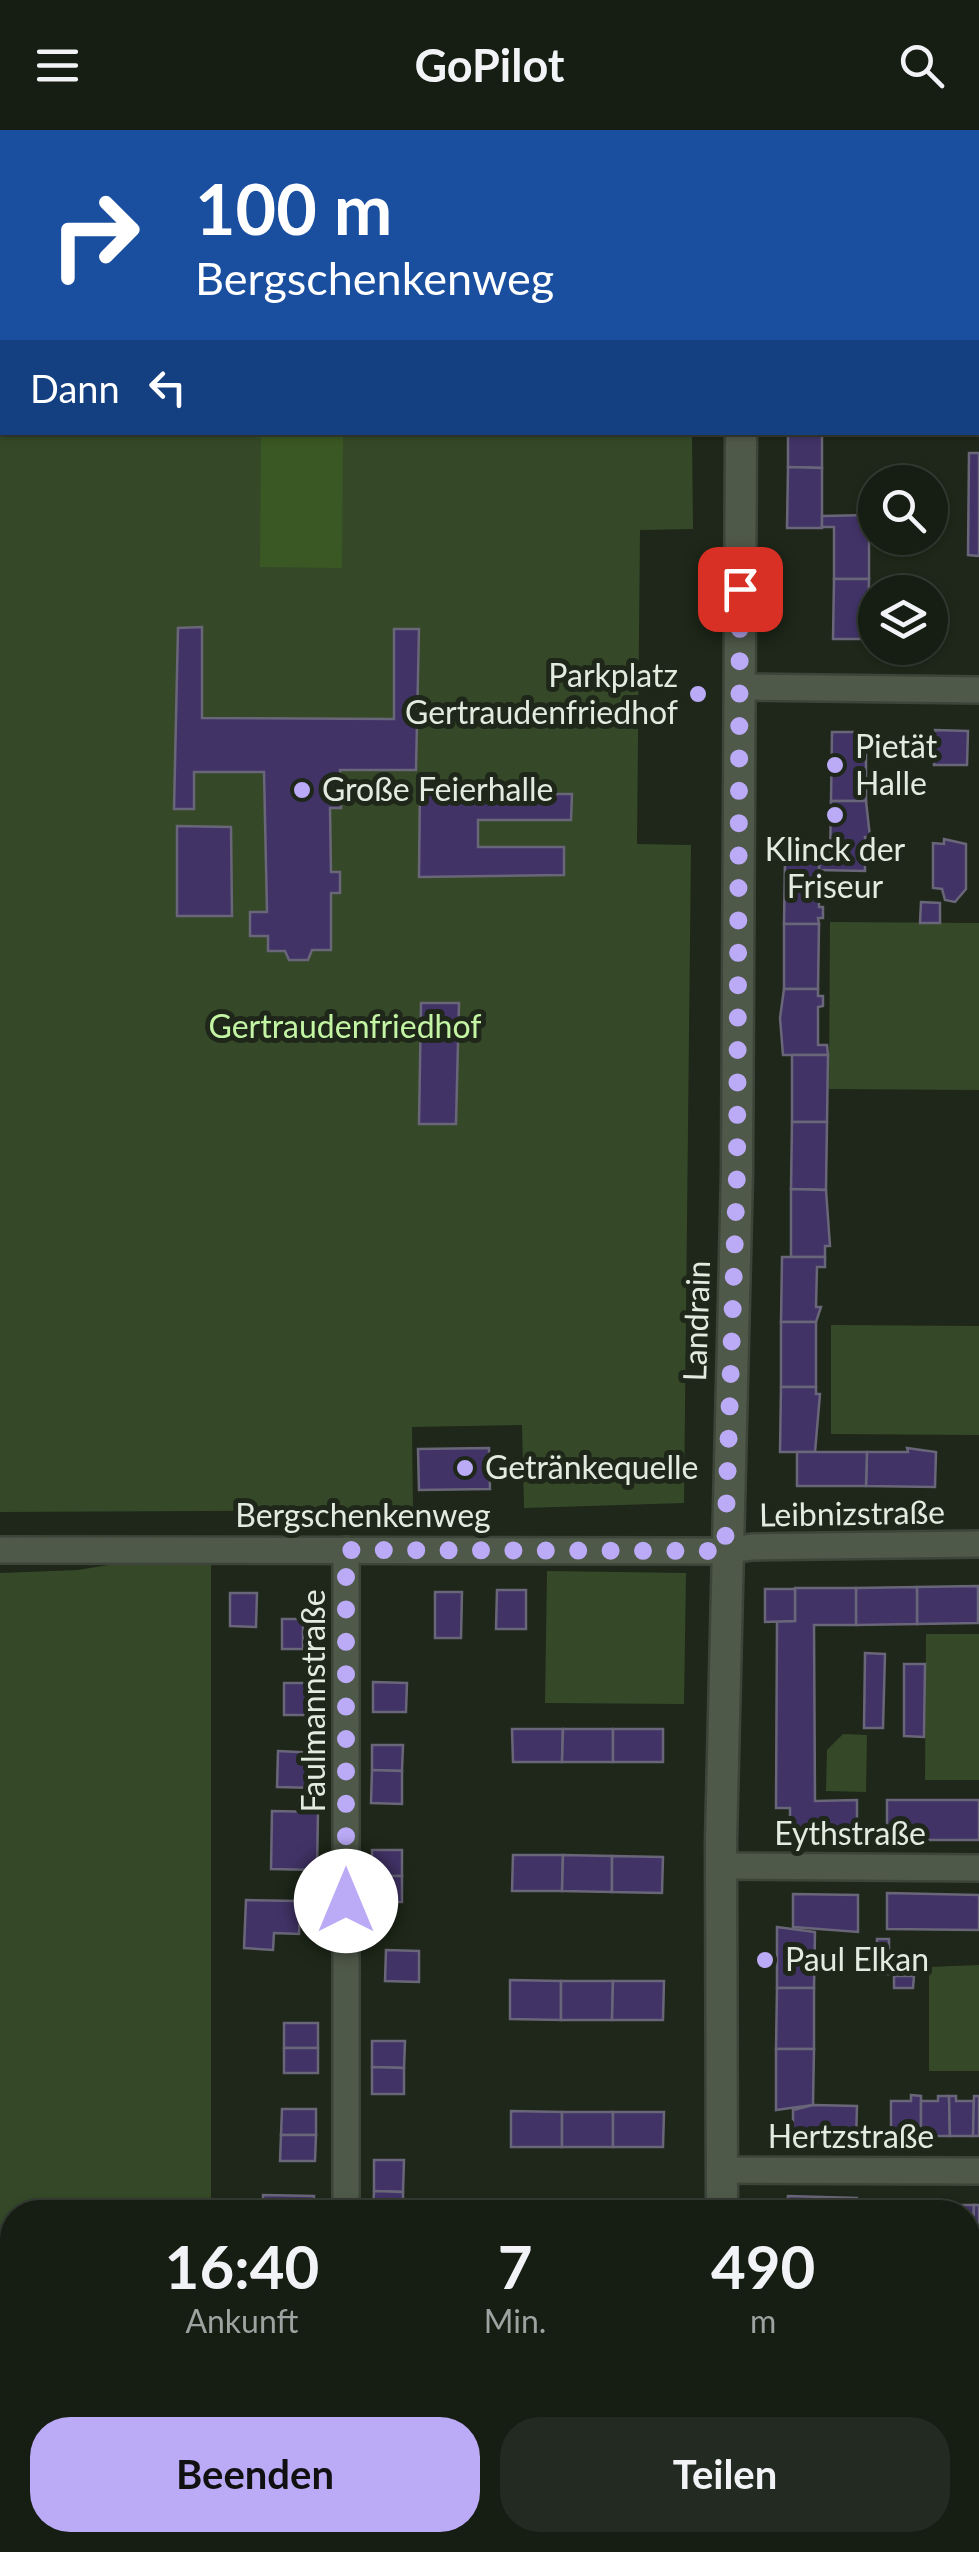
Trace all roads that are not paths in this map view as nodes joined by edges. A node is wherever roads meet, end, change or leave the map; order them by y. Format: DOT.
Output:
graph roads {
  1 [pos="741,435"];
  2 [pos="740,688"];
  3 [pos="979,690"];
  4 [pos="979,1544"];
  5 [pos="0,1550"];
  6 [pos="346,1550"];
  7 [pos="725,1551"];
  8 [pos="721,1866"];
  9 [pos="979,1868"];
  10 [pos="722,2170"];
  11 [pos="979,2170"];
  12 [pos="346,2200"];
  13 [pos="722,2200"];
  1 -- 2 [label="street, Landrain"];
  2 -- 3 [label="street"];
  2 -- 7 [label="street, Landrain"];
  4 -- 7 [label="street, Leibnizstraße"];
  5 -- 6 [label="street, Bergschenkenweg"];
  6 -- 7 [label="street, Bergschenkenweg"];
  6 -- 12 [label="street, Faulmannstraße"];
  7 -- 8 [label="street, Landrain"];
  8 -- 9 [label="street, Eythstraße"];
  8 -- 10 [label="street, Landrain"];
  10 -- 11 [label="street, Hertzstraße"];
  10 -- 13 [label="street, Landrain"];
}
